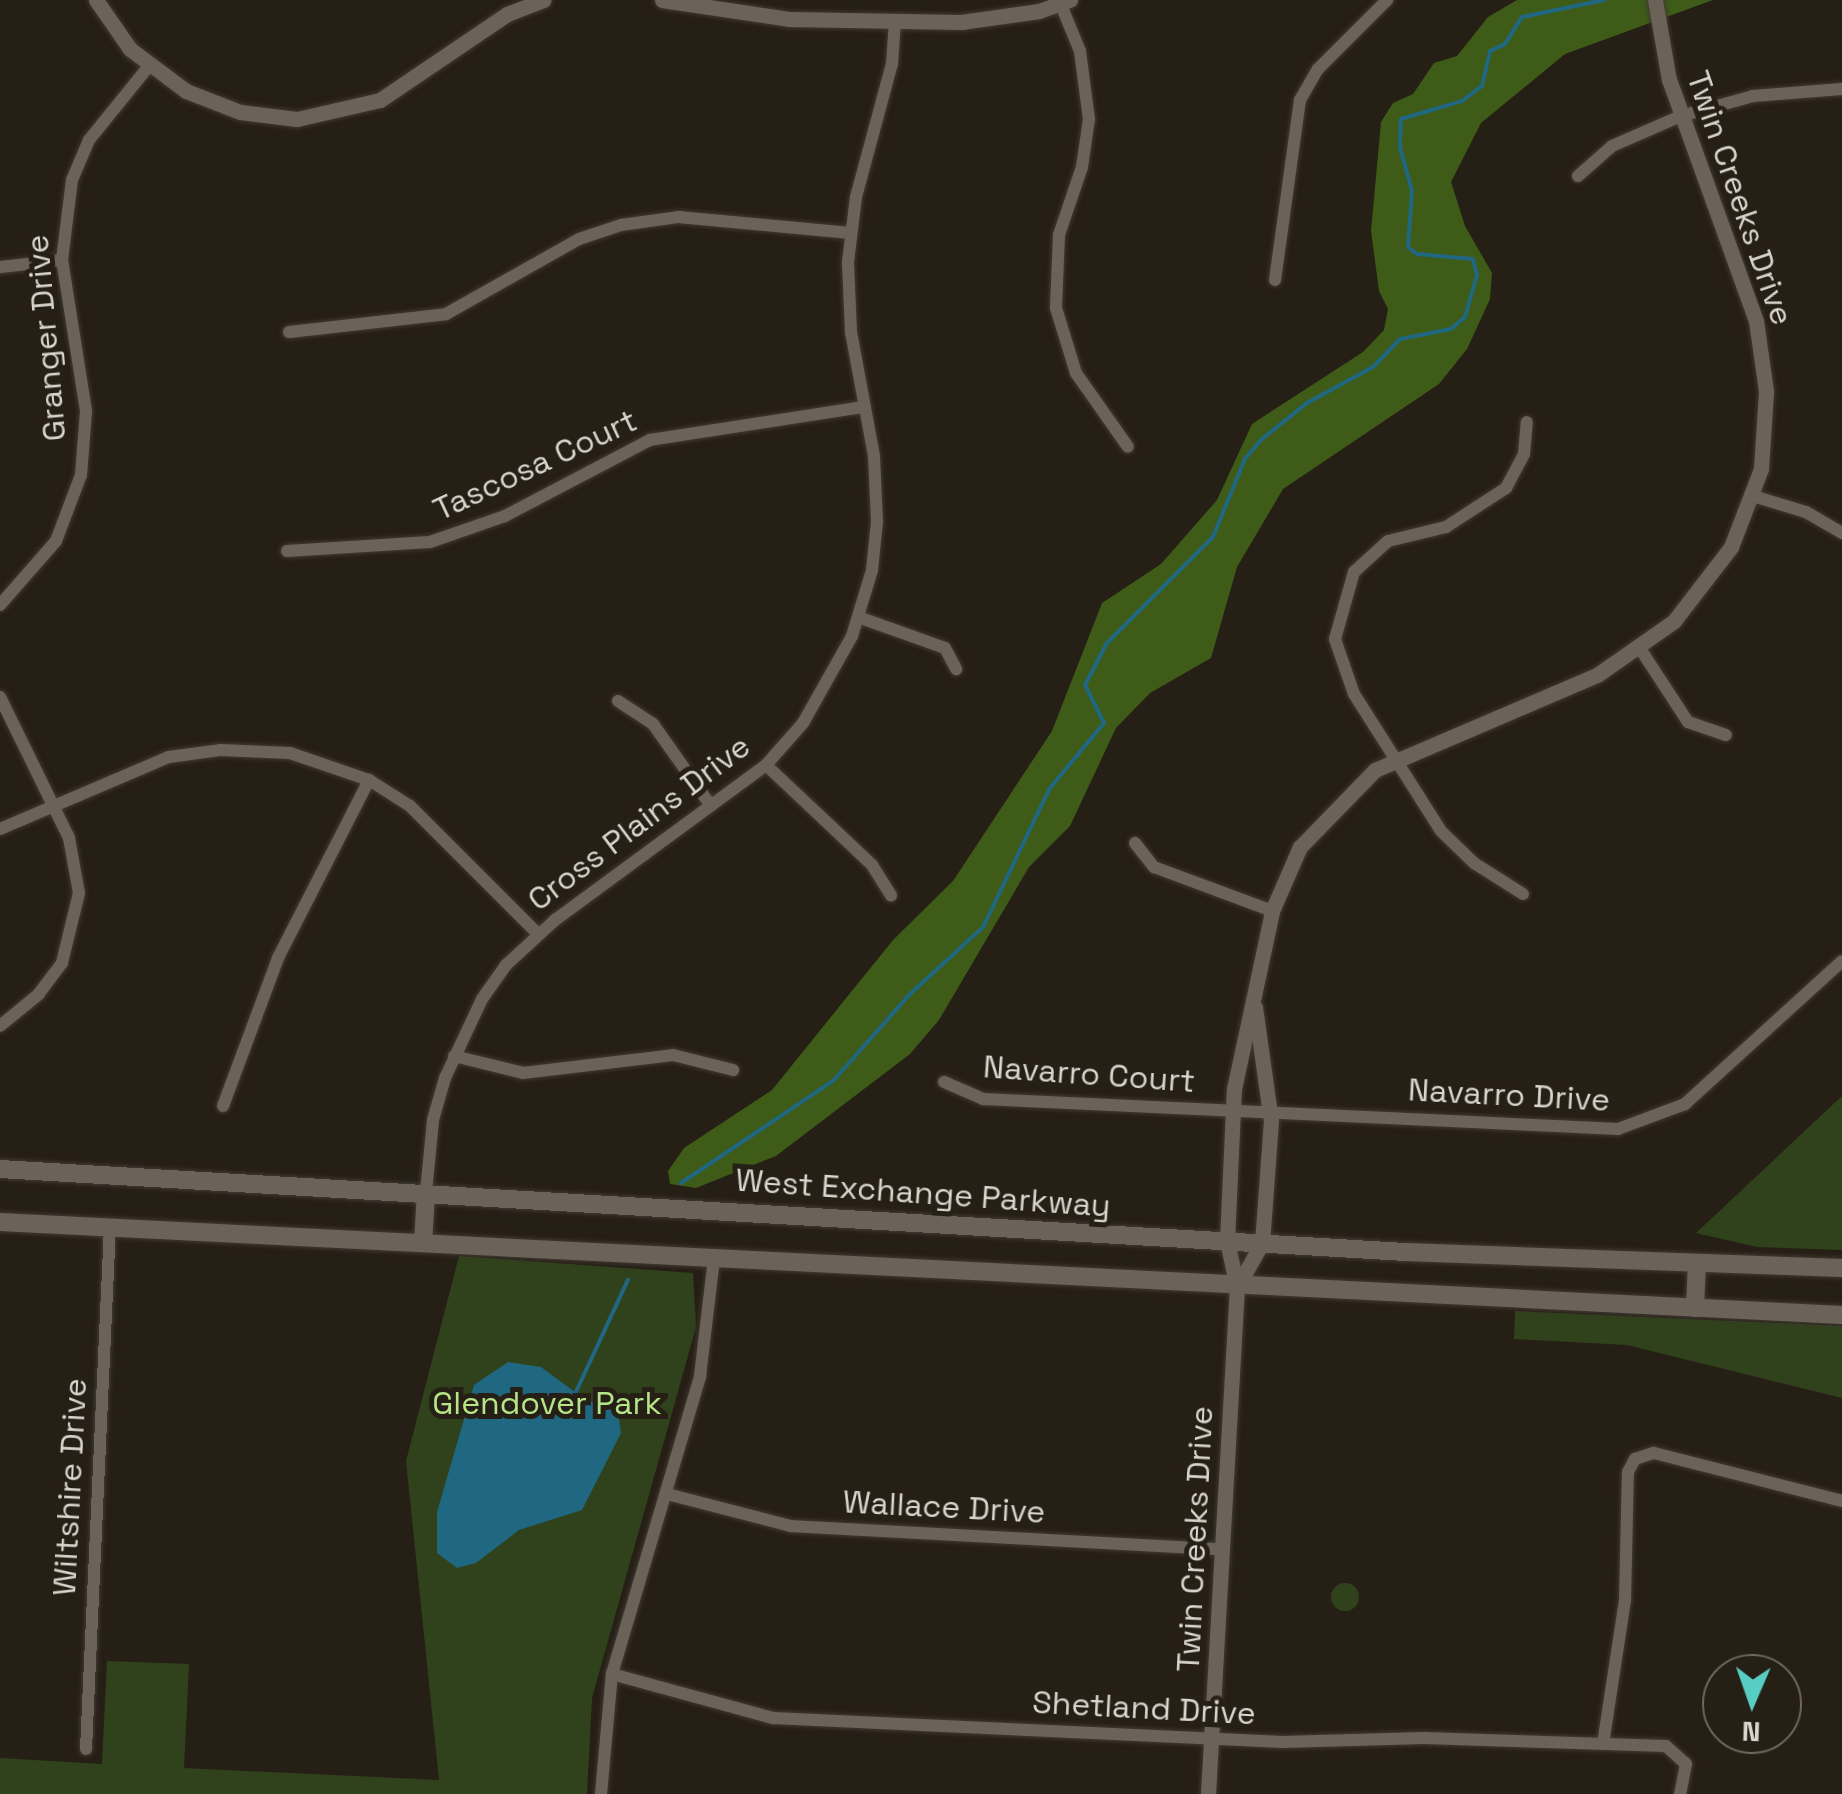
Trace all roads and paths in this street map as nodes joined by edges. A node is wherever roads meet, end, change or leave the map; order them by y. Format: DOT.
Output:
graph roads {
  1 [pos="96,0"];
  2 [pos="543,0"];
  3 [pos="664,0"];
  4 [pos="1387,0"];
  5 [pos="1655,0"];
  6 [pos="1066,2"];
  7 [pos="895,21"];
  8 [pos="149,66"];
  9 [pos="1842,89"];
  10 [pos="1681,116"];
  11 [pos="1578,176"];
  12 [pos="850,232"];
  13 [pos="62,260"];
  14 [pos="0,268"];
  15 [pos="1276,280"];
  16 [pos="289,332"];
  17 [pos="864,407"];
  18 [pos="1528,422"];
  19 [pos="1128,447"];
  20 [pos="1753,496"];
  21 [pos="1842,533"];
  22 [pos="287,551"];
  23 [pos="0,605"];
  24 [pos="858,617"];
  25 [pos="1640,650"];
  26 [pos="956,669"];
  27 [pos="0,697"];
  28 [pos="618,701"];
  29 [pos="1726,736"];
  30 [pos="1393,758"];
  31 [pos="766,765"];
  32 [pos="369,780"];
  33 [pos="55,806"];
  34 [pos="711,806"];
  35 [pos="0,830"];
  36 [pos="1135,843"];
  37 [pos="1523,894"];
  38 [pos="891,895"];
  39 [pos="1272,911"];
  40 [pos="538,934"];
  41 [pos="1842,960"];
  42 [pos="1254,1003"];
  43 [pos="0,1026"];
  44 [pos="454,1056"];
  45 [pos="733,1070"];
  46 [pos="944,1082"];
  47 [pos="223,1106"];
  48 [pos="1232,1110"];
  49 [pos="1272,1111"];
  50 [pos="0,1169"];
  51 [pos="44,1171"];
  52 [pos="0,1179"];
  53 [pos="426,1192"];
  54 [pos="0,1222"];
  55 [pos="110,1227"];
  56 [pos="1227,1242"];
  57 [pos="424,1243"];
  58 [pos="1262,1243"];
  59 [pos="714,1258"];
  60 [pos="1697,1263"];
  61 [pos="1842,1268"];
  62 [pos="1237,1287"];
  63 [pos="1695,1308"];
  64 [pos="1842,1315"];
  65 [pos="667,1494"];
  66 [pos="1842,1500"];
  67 [pos="1222,1550"];
  68 [pos="612,1674"];
  69 [pos="1211,1739"];
  70 [pos="1603,1744"];
  71 [pos="86,1749"];
  72 [pos="602,1794"];
  73 [pos="1208,1794"];
  74 [pos="1680,1794"];
  1 -- 8 [label="street"];
  2 -- 8 [label="street"];
  3 -- 7 [label="street"];
  4 -- 15 [label="street"];
  5 -- 10 [label="street, Twin Creeks Drive"];
  6 -- 7 [label="street"];
  6 -- 19 [label="street"];
  7 -- 12 [label="street, Cross Plains Drive"];
  8 -- 13 [label="street, Granger Drive"];
  9 -- 10 [label="street"];
  10 -- 11 [label="street"];
  10 -- 20 [label="street, Twin Creeks Drive"];
  12 -- 16 [label="street"];
  12 -- 17 [label="street, Cross Plains Drive"];
  13 -- 14 [label="street"];
  13 -- 23 [label="street, Granger Drive"];
  17 -- 22 [label="street, Tascosa Court"];
  17 -- 24 [label="street, Cross Plains Drive"];
  18 -- 30 [label="street"];
  20 -- 21 [label="street"];
  20 -- 25 [label="street, Twin Creeks Drive"];
  24 -- 26 [label="street"];
  24 -- 31 [label="street, Cross Plains Drive"];
  25 -- 29 [label="street"];
  25 -- 30 [label="street, Twin Creeks Drive"];
  27 -- 33 [label="street"];
  28 -- 34 [label="street"];
  30 -- 37 [label="street"];
  30 -- 39 [label="street, Twin Creeks Drive"];
  31 -- 34 [label="street, Cross Plains Drive"];
  31 -- 38 [label="street"];
  32 -- 33 [label="street"];
  32 -- 40 [label="street"];
  32 -- 47 [label="street"];
  33 -- 35 [label="street"];
  33 -- 43 [label="street"];
  34 -- 40 [label="street, Cross Plains Drive"];
  36 -- 39 [label="street"];
  39 -- 42 [label="street, Twin Creeks Drive"];
  40 -- 44 [label="street, Cross Plains Drive"];
  41 -- 49 [label="street, Navarro Drive"];
  42 -- 48 [label="street, Twin Creeks Drive"];
  42 -- 49 [label="street, Twin Creeks Drive"];
  44 -- 45 [label="street"];
  44 -- 53 [label="street, Cross Plains Drive"];
  46 -- 48 [label="street, Navarro Court"];
  48 -- 49 [label="street, Navarro Drive"];
  48 -- 56 [label="street, Twin Creeks Drive"];
  49 -- 58 [label="street, Twin Creeks Drive"];
  50 -- 51 [label="main road, West Exchange Parkway"];
  51 -- 52 [label="main road"];
  51 -- 53 [label="main road, West Exchange Parkway"];
  53 -- 56 [label="main road, West Exchange Parkway"];
  53 -- 57 [label="main road"];
  54 -- 55 [label="main road"];
  55 -- 57 [label="main road"];
  55 -- 71 [label="street, Wiltshire Drive"];
  56 -- 58 [label="main road, West Exchange Parkway"];
  56 -- 62 [label="street, Twin Creeks Drive"];
  57 -- 59 [label="main road"];
  58 -- 60 [label="main road, West Exchange Parkway"];
  58 -- 62 [label="street, Twin Creeks Drive"];
  59 -- 62 [label="main road"];
  59 -- 65 [label="street"];
  60 -- 61 [label="main road, West Exchange Parkway"];
  60 -- 63 [label="main road"];
  62 -- 63 [label="main road"];
  62 -- 67 [label="street, Twin Creeks Drive"];
  63 -- 64 [label="main road"];
  65 -- 67 [label="street, Wallace Drive"];
  65 -- 68 [label="street"];
  66 -- 70 [label="street"];
  67 -- 69 [label="street, Twin Creeks Drive"];
  68 -- 69 [label="street, Shetland Drive"];
  68 -- 72 [label="street"];
  69 -- 70 [label="street, Shetland Drive"];
  69 -- 73 [label="street, Twin Creeks Drive"];
  70 -- 74 [label="street, Shetland Drive"];
}
